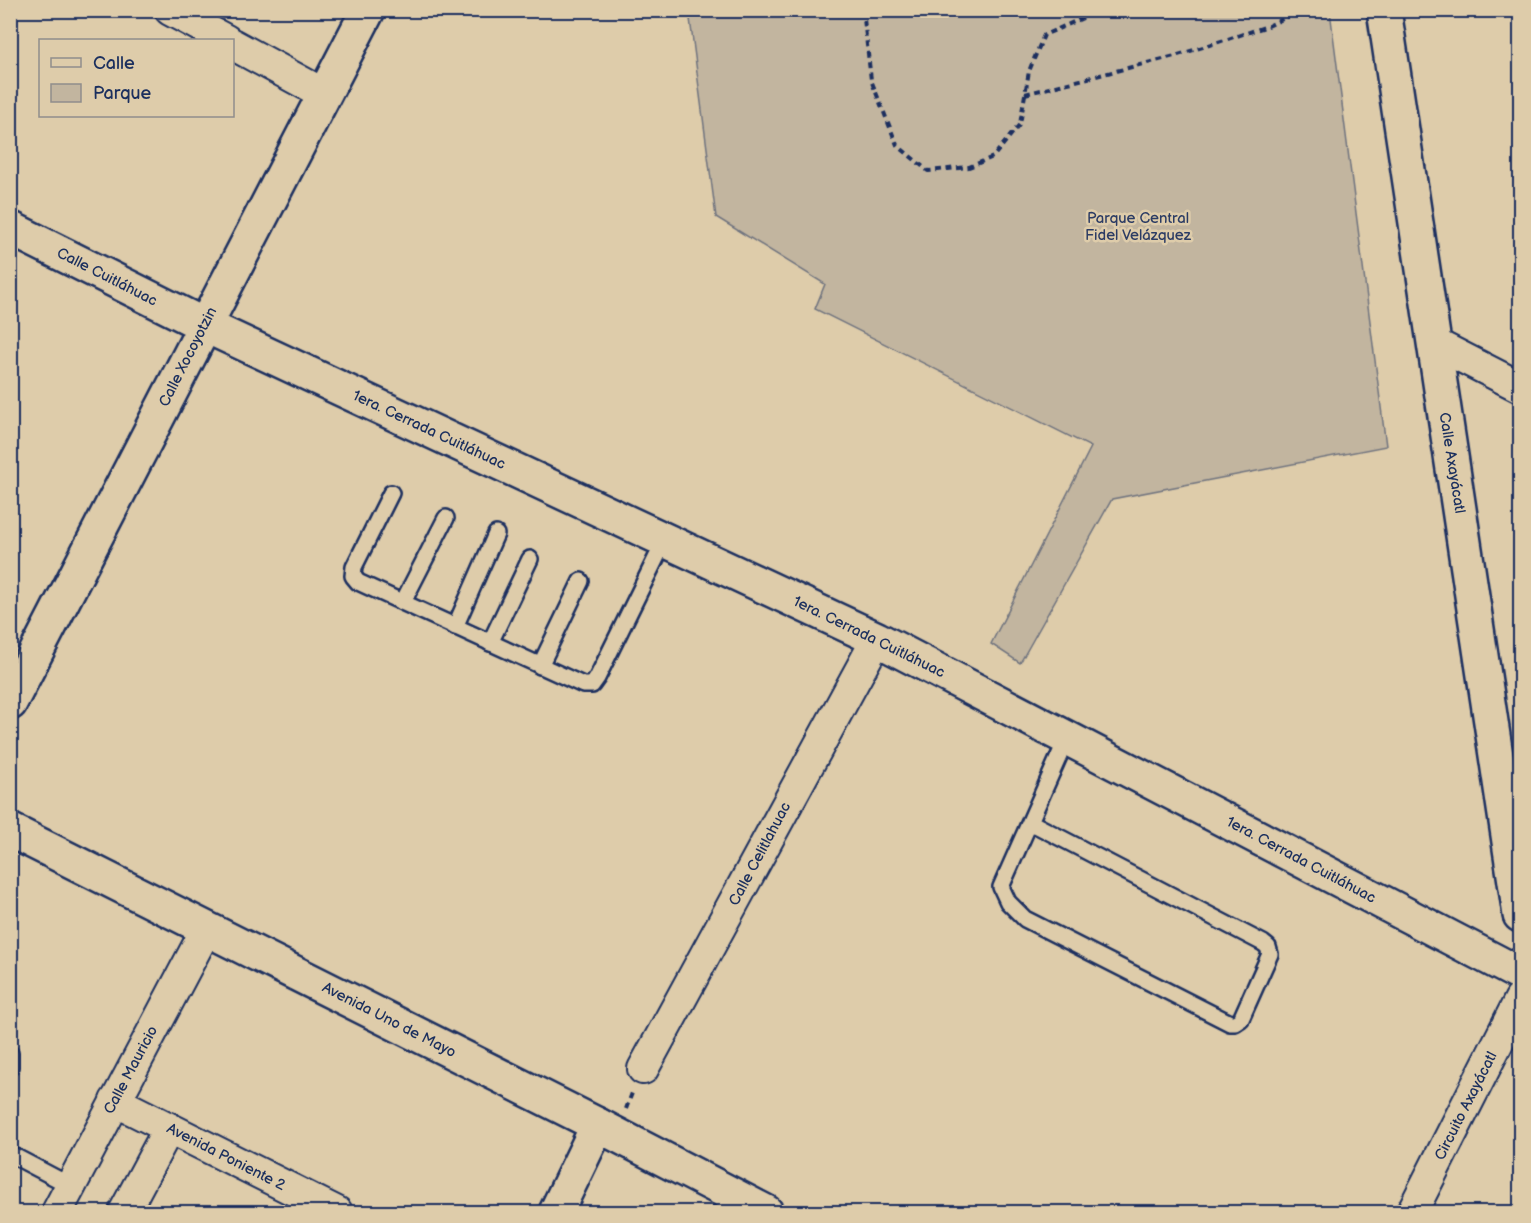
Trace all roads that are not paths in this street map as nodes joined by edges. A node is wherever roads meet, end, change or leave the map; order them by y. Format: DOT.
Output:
graph roads {
  1 [pos="170,10"];
  2 [pos="368,10"];
  3 [pos="1384,10"];
  4 [pos="224,39"];
  5 [pos="234,45"];
  6 [pos="324,94"];
  7 [pos="10,228"];
  8 [pos="204,325"];
  9 [pos="1434,343"];
  10 [pos="1521,387"];
  11 [pos="391,492"];
  12 [pos="446,518"];
  13 [pos="496,534"];
  14 [pos="665,540"];
  15 [pos="530,559"];
  16 [pos="581,581"];
  17 [pos="403,602"];
  18 [pos="455,627"];
  19 [pos="876,639"];
  20 [pos="490,643"];
  21 [pos="540,666"];
  22 [pos="10,704"];
  23 [pos="1067,738"];
  24 [pos="1030,822"];
  25 [pos="10,830"];
  26 [pos="1521,915"];
  27 [pos="207,928"];
  28 [pos="1521,974"];
  29 [pos="1521,999"];
  30 [pos="10,1053"];
  31 [pos="10,1067"];
  32 [pos="643,1069"];
  33 [pos="115,1101"];
  34 [pos="169,1128"];
  35 [pos="606,1130"];
  36 [pos="10,1154"];
  37 [pos="71,1186"];
  38 [pos="57,1212"];
  39 [pos="124,1212"];
  40 [pos="337,1212"];
  41 [pos="556,1212"];
  42 [pos="766,1212"];
  43 [pos="1412,1212"];
  1 -- 4 [label="street"];
  2 -- 6 [label="street, Calle Xocoyotzin"];
  3 -- 9 [label="street, Calle Axayácatl"];
  5 -- 6 [label="street"];
  6 -- 8 [label="street, Calle Xocoyotzin"];
  7 -- 8 [label="street, Calle Cuitláhuac"];
  8 -- 14 [label="street, 1era. Cerrada Cuitláhuac"];
  8 -- 22 [label="street, Calle Xocoyotzin"];
  9 -- 10 [label="street"];
  9 -- 26 [label="street, Calle Axayácatl"];
  11 -- 17 [label="lane"];
  12 -- 17 [label="lane"];
  13 -- 18 [label="lane"];
  14 -- 19 [label="street, 1era. Cerrada Cuitláhuac"];
  14 -- 21 [label="lane"];
  15 -- 20 [label="lane"];
  16 -- 21 [label="lane"];
  17 -- 18 [label="lane"];
  18 -- 20 [label="lane"];
  19 -- 23 [label="street, 1era. Cerrada Cuitláhuac"];
  19 -- 32 [label="street, Calle Celitlahuac"];
  20 -- 21 [label="lane"];
  23 -- 24 [label="lane"];
  23 -- 28 [label="street, 1era. Cerrada Cuitláhuac"];
  24 -- 24 [label="lane"];
  25 -- 27 [label="street, Avenida Uno de Mayo"];
  27 -- 33 [label="street, Calle Mauricio"];
  27 -- 35 [label="street, Avenida Uno de Mayo"];
  29 -- 43 [label="street, Circuito Axayácatl"];
  30 -- 31 [label="lane"];
  33 -- 34 [label="street, Avenida Poniente 2"];
  33 -- 37 [label="street, Calle Mauricio"];
  34 -- 39 [label="street"];
  34 -- 40 [label="street, Avenida Poniente 2"];
  35 -- 41 [label="street"];
  35 -- 42 [label="street, Avenida Uno de Mayo"];
  36 -- 37 [label="lane"];
  37 -- 38 [label="street, Calle Mauricio"];
}
